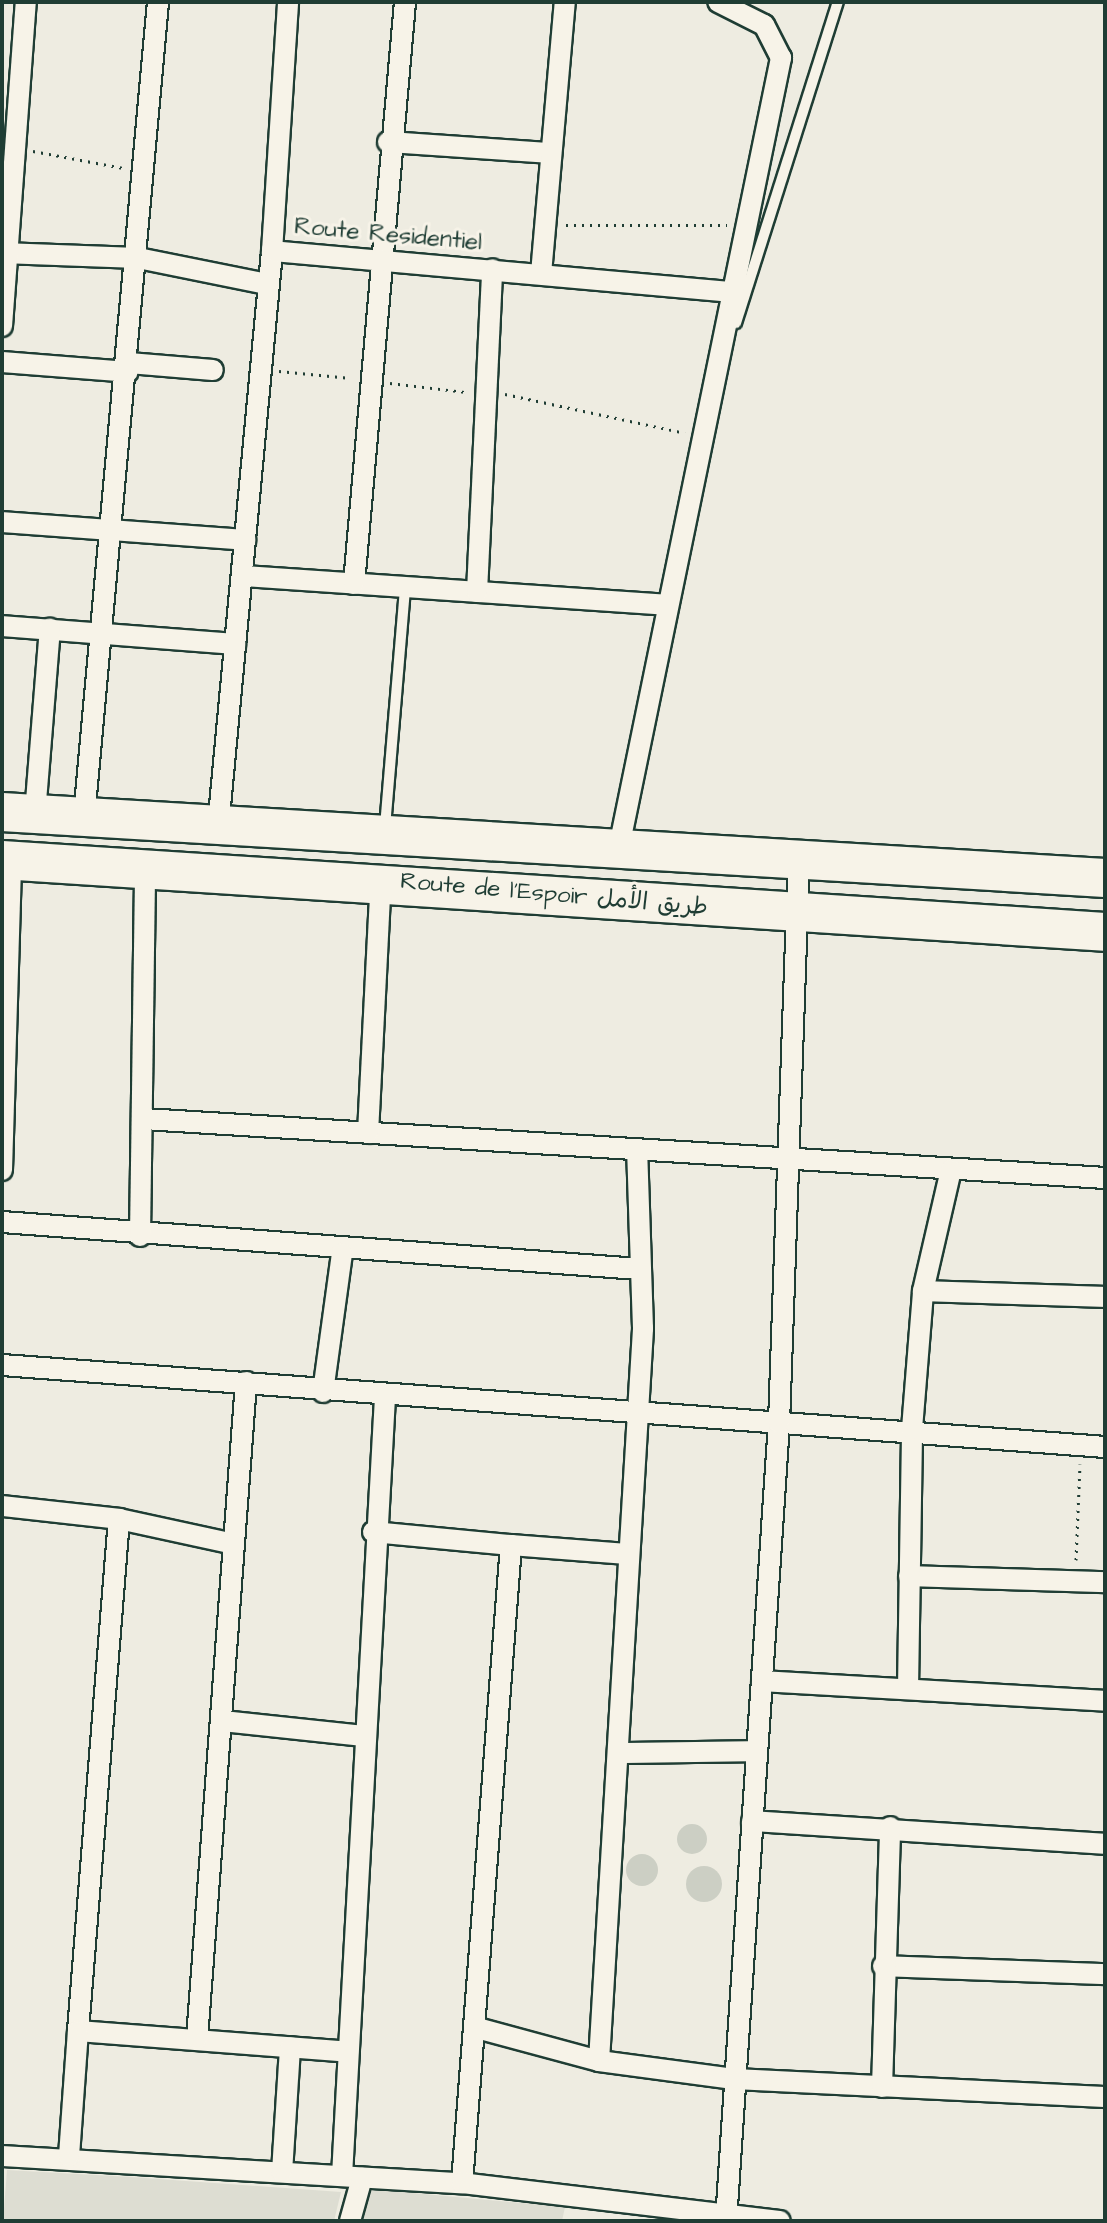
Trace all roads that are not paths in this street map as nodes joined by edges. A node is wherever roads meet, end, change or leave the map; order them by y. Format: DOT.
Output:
graph roads {
  1 [pos="26,2"];
  2 [pos="158,2"];
  3 [pos="288,2"];
  4 [pos="405,2"];
  5 [pos="565,2"];
  6 [pos="718,2"];
  7 [pos="838,2"];
  8 [pos="388,142"];
  9 [pos="549,153"];
  10 [pos="272,251"];
  11 [pos="6,253"];
  12 [pos="138,258"];
  13 [pos="379,259"];
  14 [pos="492,269"];
  15 [pos="541,274"];
  16 [pos="267,284"];
  17 [pos="728,292"];
  18 [pos="2,326"];
  19 [pos="2,362"];
  20 [pos="128,368"];
  21 [pos="213,370"];
  22 [pos="701,436"];
  23 [pos="2,522"];
  24 [pos="114,532"];
  25 [pos="245,540"];
  26 [pos="243,576"];
  27 [pos="354,584"];
  28 [pos="405,589"];
  29 [pos="477,592"];
  30 [pos="667,605"];
  31 [pos="2,626"];
  32 [pos="50,629"];
  33 [pos="105,632"];
  34 [pos="235,644"];
  35 [pos="19,813"];
  36 [pos="84,817"];
  37 [pos="218,827"];
  38 [pos="385,837"];
  39 [pos="618,852"];
  40 [pos="799,857"];
  41 [pos="6,860"];
  42 [pos="145,866"];
  43 [pos="1105,878"];
  44 [pos="381,880"];
  45 [pos="800,915"];
  46 [pos="1105,932"];
  47 [pos="144,1119"];
  48 [pos="368,1133"];
  49 [pos="3,1140"];
  50 [pos="637,1149"];
  51 [pos="792,1157"];
  52 [pos="2,1170"];
  53 [pos="951,1170"];
  54 [pos="1105,1178"];
  55 [pos="2,1222"];
  56 [pos="140,1236"];
  57 [pos="342,1253"];
  58 [pos="639,1269"];
  59 [pos="923,1291"];
  60 [pos="1105,1297"];
  61 [pos="2,1365"];
  62 [pos="246,1382"];
  63 [pos="323,1392"];
  64 [pos="385,1397"];
  65 [pos="634,1410"];
  66 [pos="779,1423"];
  67 [pos="912,1429"];
  68 [pos="1105,1447"];
  69 [pos="2,1506"];
  70 [pos="119,1519"];
  71 [pos="373,1532"];
  72 [pos="229,1543"];
  73 [pos="511,1545"];
  74 [pos="627,1554"];
  75 [pos="909,1576"];
  76 [pos="1105,1582"];
  77 [pos="762,1681"];
  78 [pos="908,1689"];
  79 [pos="1105,1701"];
  80 [pos="223,1721"];
  81 [pos="363,1736"];
  82 [pos="755,1751"];
  83 [pos="618,1753"];
  84 [pos="752,1821"];
  85 [pos="890,1827"];
  86 [pos="1105,1844"];
  87 [pos="883,1966"];
  88 [pos="1105,1974"];
  89 [pos="477,2028"];
  90 [pos="78,2031"];
  91 [pos="197,2039"];
  92 [pos="290,2047"];
  93 [pos="348,2052"];
  94 [pos="599,2061"];
  95 [pos="734,2079"];
  96 [pos="882,2087"];
  97 [pos="1105,2097"];
  98 [pos="2,2156"];
  99 [pos="69,2156"];
  100 [pos="282,2172"];
  101 [pos="352,2177"];
  102 [pos="462,2183"];
  103 [pos="602,2211"];
  104 [pos="726,2219"];
  105 [pos="350,2221"];
  106 [pos="780,2221"];
  1 -- 11 [label="street"];
  2 -- 12 [label="street"];
  3 -- 10 [label="street"];
  4 -- 8 [label="street"];
  5 -- 9 [label="street"];
  6 -- 17 [label="street"];
  7 -- 22 [label="lane"];
  8 -- 9 [label="street"];
  8 -- 13 [label="street"];
  9 -- 15 [label="street"];
  10 -- 13 [label="street, Route Residentiel"];
  10 -- 16 [label="street, Route Residentiel"];
  11 -- 12 [label="street"];
  11 -- 18 [label="street"];
  12 -- 16 [label="street"];
  12 -- 20 [label="street"];
  13 -- 14 [label="street, Route Residentiel"];
  13 -- 27 [label="street"];
  14 -- 15 [label="street, Route Residentiel"];
  14 -- 29 [label="street"];
  15 -- 17 [label="street, Route Residentiel"];
  16 -- 25 [label="street, Route Residentiel"];
  17 -- 22 [label="street"];
  19 -- 20 [label="street"];
  20 -- 21 [label="street"];
  20 -- 24 [label="street"];
  22 -- 30 [label="street"];
  23 -- 24 [label="street"];
  24 -- 25 [label="street"];
  24 -- 33 [label="street"];
  25 -- 26 [label="street, Route Residentiel"];
  26 -- 27 [label="street"];
  26 -- 34 [label="street, Route Residentiel"];
  27 -- 28 [label="street"];
  28 -- 29 [label="street"];
  28 -- 38 [label="lane"];
  29 -- 30 [label="street"];
  30 -- 39 [label="street"];
  31 -- 32 [label="street"];
  32 -- 33 [label="street"];
  32 -- 35 [label="street"];
  33 -- 34 [label="street"];
  33 -- 36 [label="street"];
  34 -- 37 [label="street, Route Residentiel"];
  35 -- 36 [label="highway, Route de l’Espoir طريق الأمل"];
  36 -- 37 [label="highway, Route de l’Espoir طريق الأمل"];
  37 -- 38 [label="highway, Route de l’Espoir طريق الأمل"];
  38 -- 39 [label="highway, Route de l’Espoir طريق الأمل"];
  39 -- 40 [label="highway, Route de l’Espoir طريق الأمل"];
  40 -- 43 [label="highway, Route de l’Espoir طريق الأمل"];
  40 -- 45 [label="street"];
  41 -- 42 [label="highway, Route de l’Espoir طريق الأمل"];
  41 -- 49 [label="street"];
  42 -- 44 [label="highway, Route de l’Espoir طريق الأمل"];
  42 -- 47 [label="street"];
  44 -- 45 [label="highway, Route de l’Espoir طريق الأمل"];
  44 -- 48 [label="street"];
  45 -- 46 [label="highway, Route de l’Espoir طريق الأمل"];
  45 -- 51 [label="street"];
  47 -- 48 [label="street"];
  47 -- 56 [label="street"];
  48 -- 50 [label="street"];
  49 -- 52 [label="street"];
  50 -- 51 [label="street"];
  50 -- 58 [label="street"];
  51 -- 53 [label="street"];
  51 -- 66 [label="street"];
  53 -- 54 [label="street"];
  53 -- 59 [label="street"];
  55 -- 56 [label="street"];
  56 -- 57 [label="street"];
  57 -- 58 [label="street"];
  57 -- 63 [label="street"];
  58 -- 65 [label="street"];
  59 -- 60 [label="street"];
  59 -- 67 [label="street"];
  61 -- 62 [label="street"];
  62 -- 63 [label="street"];
  62 -- 72 [label="street"];
  63 -- 64 [label="street"];
  64 -- 65 [label="street"];
  64 -- 71 [label="street"];
  65 -- 66 [label="street"];
  65 -- 74 [label="street"];
  66 -- 67 [label="street"];
  66 -- 77 [label="street"];
  67 -- 68 [label="street"];
  67 -- 75 [label="street"];
  69 -- 70 [label="street"];
  70 -- 72 [label="street"];
  70 -- 90 [label="street"];
  71 -- 73 [label="street"];
  71 -- 81 [label="street"];
  72 -- 80 [label="street"];
  73 -- 74 [label="street"];
  73 -- 89 [label="street"];
  74 -- 83 [label="street"];
  75 -- 76 [label="street"];
  75 -- 78 [label="street"];
  77 -- 78 [label="street"];
  77 -- 82 [label="street"];
  78 -- 79 [label="street"];
  80 -- 81 [label="street"];
  80 -- 91 [label="street"];
  81 -- 93 [label="street"];
  82 -- 83 [label="street"];
  82 -- 84 [label="street"];
  83 -- 94 [label="street"];
  84 -- 85 [label="street"];
  84 -- 95 [label="street"];
  85 -- 86 [label="street"];
  85 -- 87 [label="street"];
  87 -- 88 [label="street"];
  87 -- 96 [label="street"];
  89 -- 94 [label="street"];
  89 -- 102 [label="street"];
  90 -- 91 [label="street"];
  90 -- 99 [label="street"];
  91 -- 92 [label="street"];
  92 -- 93 [label="street"];
  92 -- 100 [label="street"];
  93 -- 101 [label="street"];
  94 -- 95 [label="street"];
  95 -- 96 [label="street"];
  95 -- 104 [label="street"];
  96 -- 97 [label="street"];
  98 -- 99 [label="street"];
  99 -- 100 [label="street"];
  100 -- 101 [label="street"];
  101 -- 102 [label="street"];
  101 -- 105 [label="street"];
  102 -- 103 [label="street"];
  103 -- 104 [label="street"];
  104 -- 106 [label="street"];
}
